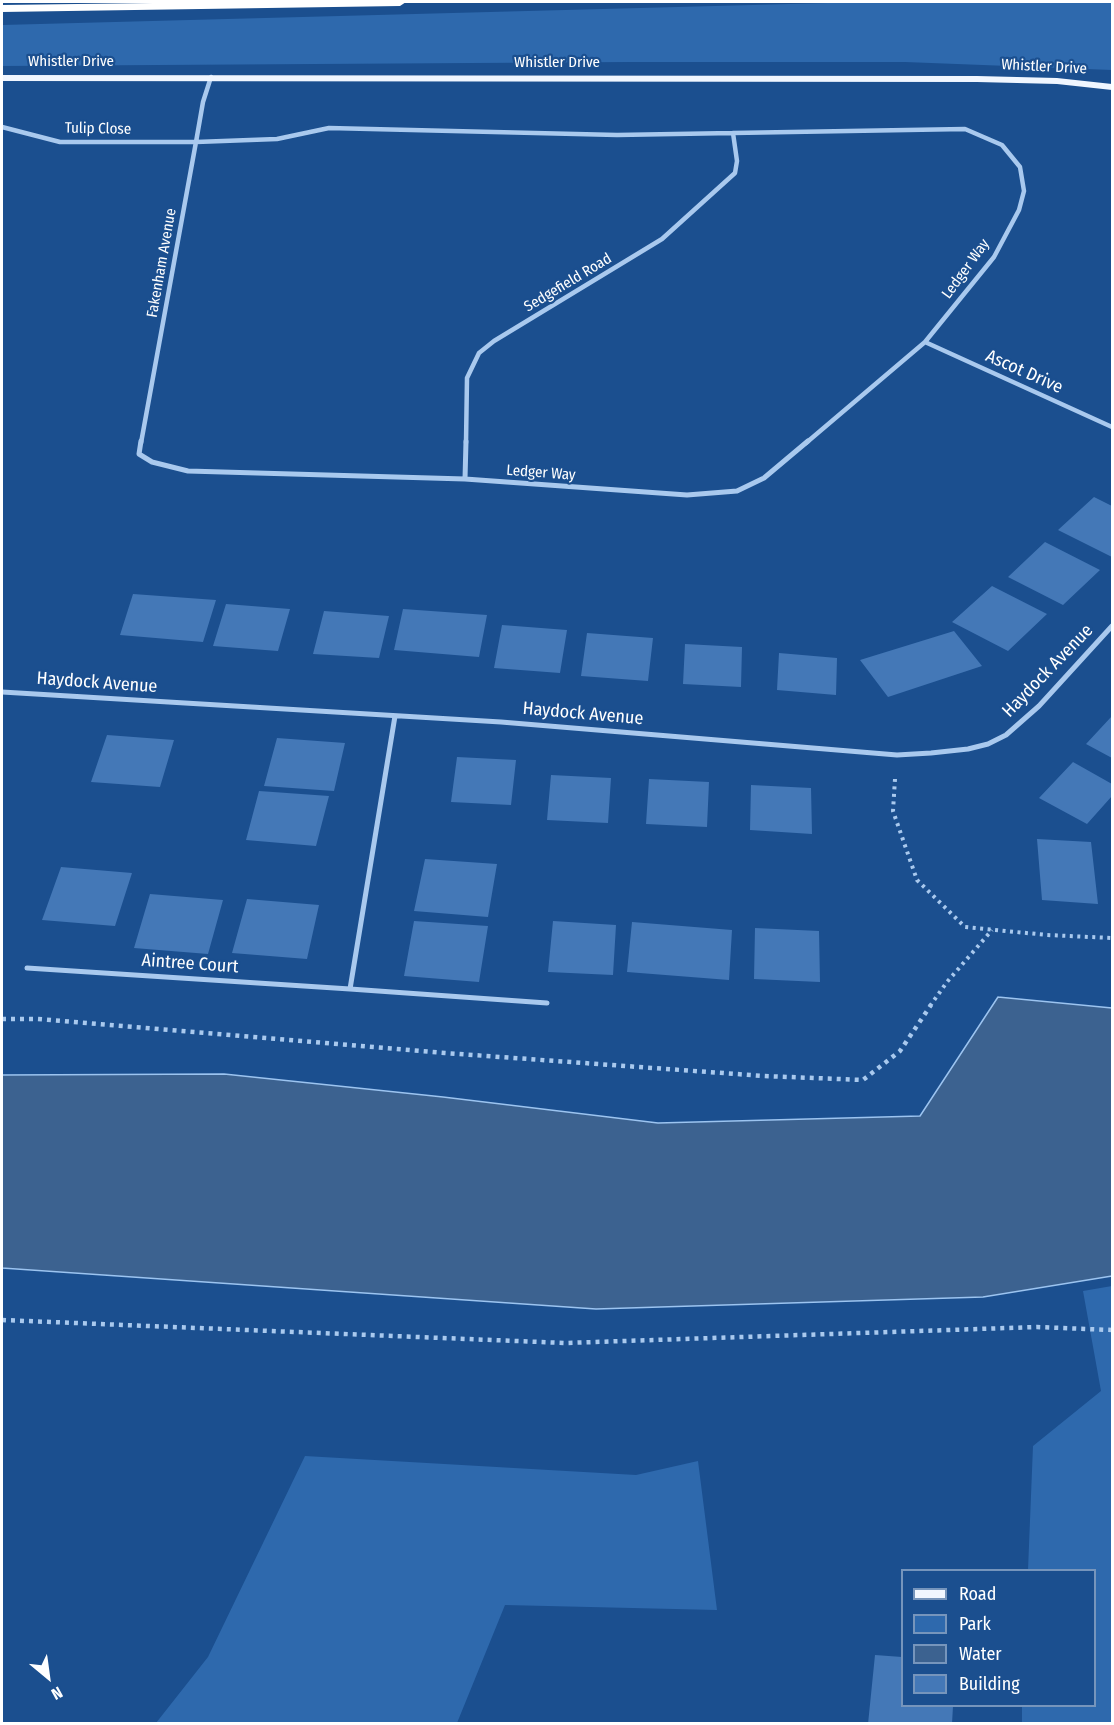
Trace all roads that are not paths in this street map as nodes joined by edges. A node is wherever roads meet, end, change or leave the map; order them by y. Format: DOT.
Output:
graph roads {
  1 [pos="400,2"];
  2 [pos="2,9"];
  3 [pos="211,77"];
  4 [pos="2,78"];
  5 [pos="1113,87"];
  6 [pos="2,127"];
  7 [pos="733,133"];
  8 [pos="196,142"];
  9 [pos="925,342"];
  10 [pos="1113,427"];
  11 [pos="139,454"];
  12 [pos="465,479"];
  13 [pos="1113,626"];
  14 [pos="2,692"];
  15 [pos="395,717"];
  16 [pos="27,968"];
  17 [pos="350,989"];
  18 [pos="548,1003"];
  1 -- 2 [label="highway"];
  3 -- 4 [label="main road, Whistler Drive"];
  3 -- 5 [label="main road, Whistler Drive"];
  3 -- 8 [label="street, Fakenham Avenue"];
  6 -- 8 [label="street, Tulip Close"];
  7 -- 8 [label="street, Ledger Way"];
  7 -- 9 [label="street, Ledger Way"];
  7 -- 12 [label="street, Sedgefield Road"];
  8 -- 11 [label="street, Fakenham Avenue"];
  9 -- 10 [label="street, Ascot Drive"];
  9 -- 12 [label="street, Ledger Way"];
  11 -- 12 [label="street, Ledger Way"];
  13 -- 15 [label="street, Haydock Avenue"];
  14 -- 15 [label="street, Haydock Avenue"];
  15 -- 17 [label="street"];
  16 -- 17 [label="street, Aintree Court"];
  17 -- 18 [label="street, Aintree Court"];
}
